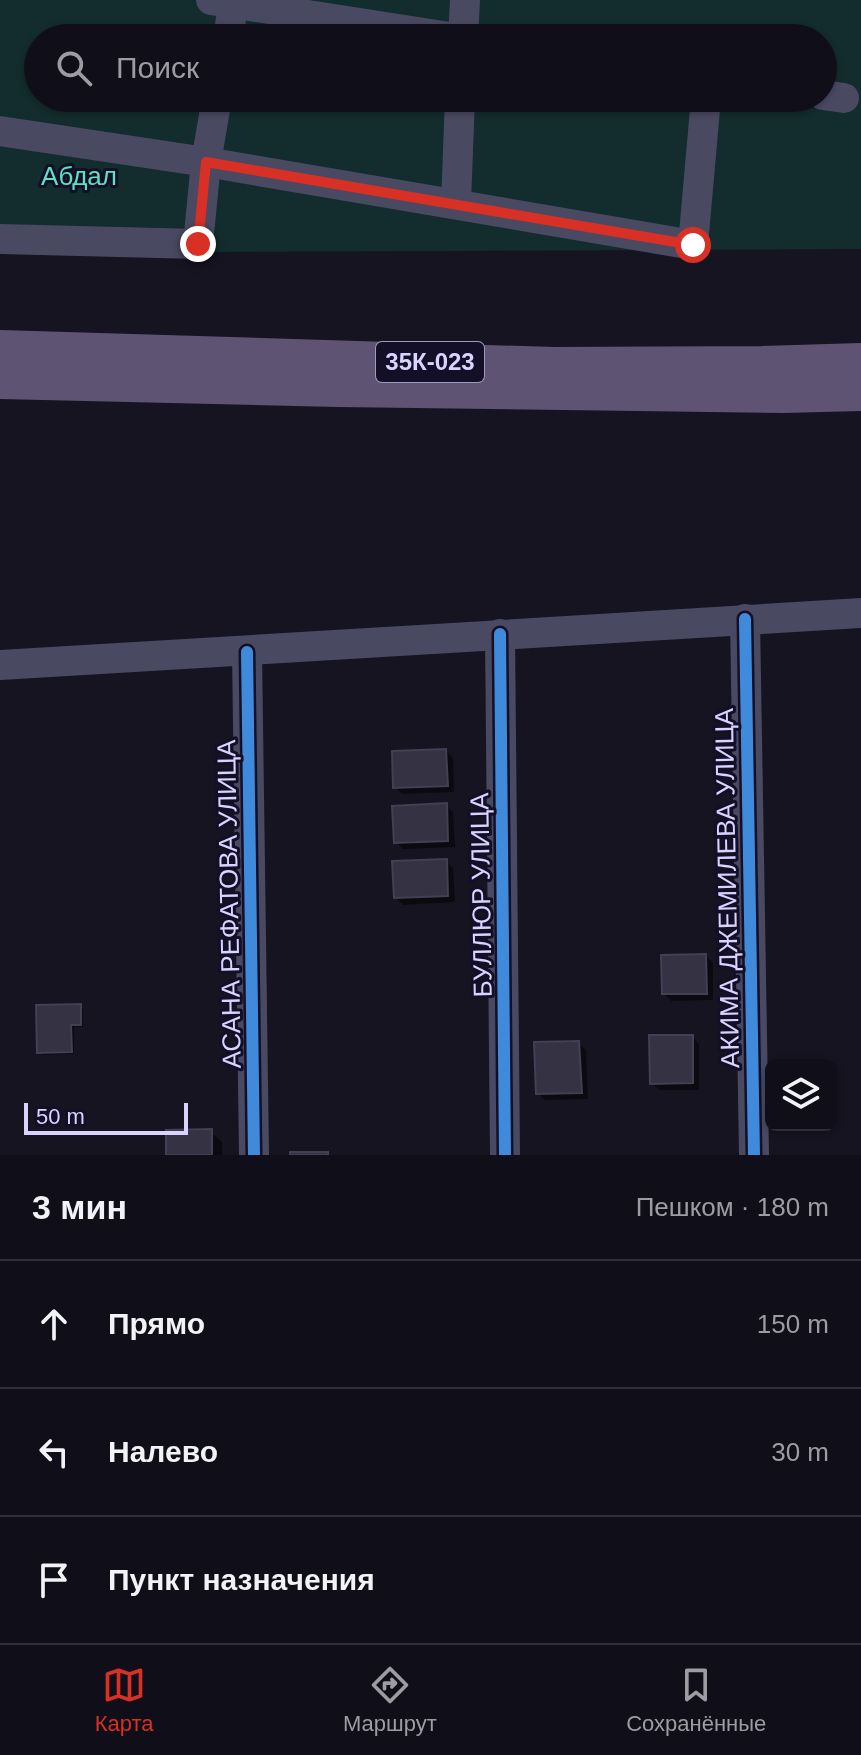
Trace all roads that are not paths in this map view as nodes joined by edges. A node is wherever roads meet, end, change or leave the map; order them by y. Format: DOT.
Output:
graph roads {
  1 [pos="465,0"];
  2 [pos="226,1"];
  3 [pos="227,24"];
  4 [pos="369,24"];
  5 [pos="464,24"];
  6 [pos="215,112"];
  7 [pos="459,112"];
  8 [pos="705,112"];
  9 [pos="0,131"];
  10 [pos="206,162"];
  11 [pos="456,203"];
  12 [pos="0,239"];
  13 [pos="0,349"];
  14 [pos="861,362"];
  15 [pos="0,380"];
  16 [pos="861,392"];
  17 [pos="861,613"];
  18 [pos="745,619"];
  19 [pos="500,634"];
  20 [pos="247,652"];
  21 [pos="0,665"];
  22 [pos="254,1155"];
  23 [pos="505,1155"];
  24 [pos="754,1155"];
  1 -- 5 [label="street"];
  2 -- 3 [label="street"];
  2 -- 4 [label="street"];
  6 -- 10 [label="street"];
  7 -- 11 [label="street"];
  8 -- 11 [label="street"];
  9 -- 10 [label="street"];
  10 -- 11 [label="street"];
  10 -- 12 [label="street"];
  13 -- 14 [label="main road, 35К-023"];
  15 -- 16 [label="main road, 35К-023"];
  17 -- 18 [label="street"];
  18 -- 19 [label="street"];
  18 -- 24 [label="street, АКИМА ДЖЕМИЛЕВА УЛИЦА"];
  19 -- 20 [label="street"];
  19 -- 23 [label="street, БУЛЛЮР УЛИЦА"];
  20 -- 21 [label="street"];
  20 -- 22 [label="street, АСАНА РЕФАТОВА УЛИЦА"];
}
